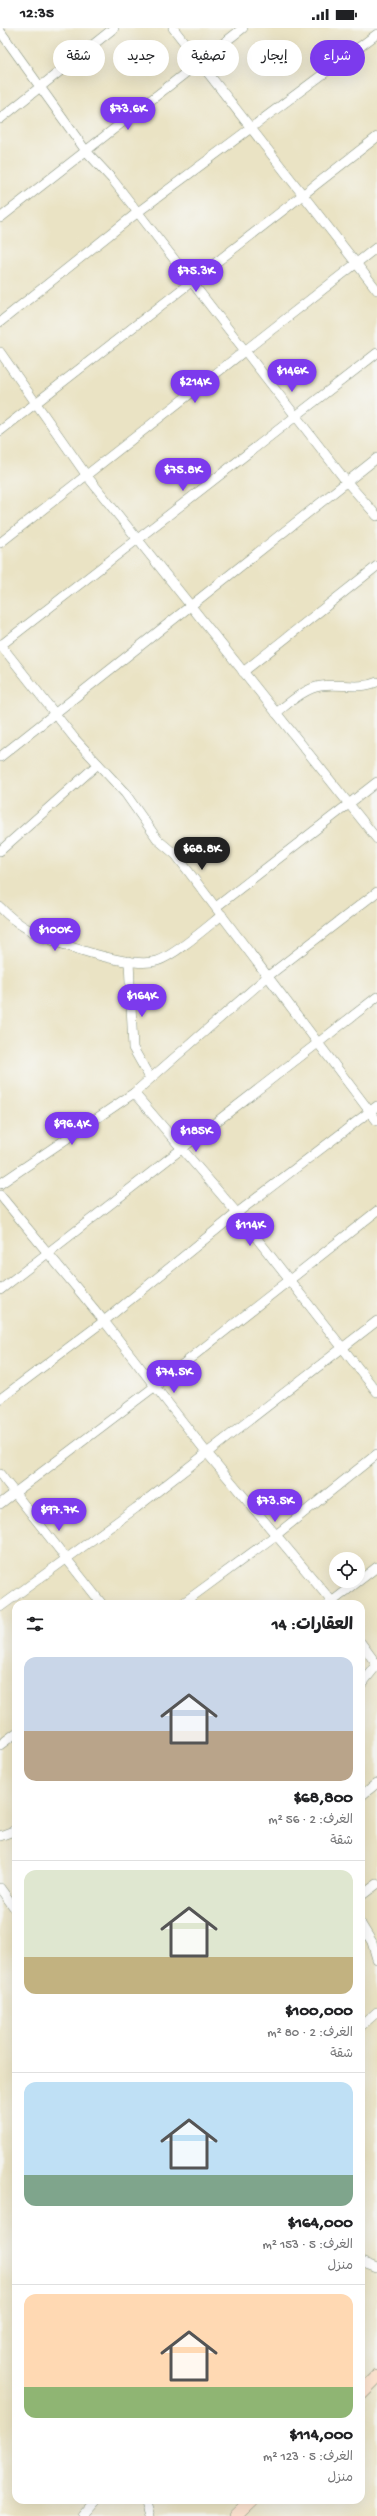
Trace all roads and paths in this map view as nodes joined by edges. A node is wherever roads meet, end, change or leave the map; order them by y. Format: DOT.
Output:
graph roads {
  1 [pos="114,28"];
  2 [pos="173,28"];
  3 [pos="243,28"];
  4 [pos="0,31"];
  5 [pos="377,34"];
  6 [pos="182,40"];
  7 [pos="228,40"];
  8 [pos="183,76"];
  9 [pos="210,76"];
  10 [pos="40,87"];
  11 [pos="0,119"];
  12 [pos="253,129"];
  13 [pos="377,137"];
  14 [pos="86,151"];
  15 [pos="304,196"];
  16 [pos="138,212"];
  17 [pos="0,218"];
  18 [pos="377,247"];
  19 [pos="356,263"];
  20 [pos="192,283"];
  21 [pos="377,290"];
  22 [pos="0,322"];
  23 [pos="246,349"];
  24 [pos="0,352"];
  25 [pos="377,353"];
  26 [pos="37,404"];
  27 [pos="296,417"];
  28 [pos="0,431"];
  29 [pos="377,458"];
  30 [pos="87,476"];
  31 [pos="346,481"];
  32 [pos="377,516"];
  33 [pos="138,541"];
  34 [pos="0,543"];
  35 [pos="377,566"];
  36 [pos="190,606"];
  37 [pos="0,645"];
  38 [pos="243,672"];
  39 [pos="377,682"];
  40 [pos="276,712"];
  41 [pos="56,714"];
  42 [pos="0,757"];
  43 [pos="98,764"];
  44 [pos="377,782"];
  45 [pos="349,803"];
  46 [pos="377,839"];
  47 [pos="0,851"];
  48 [pos="377,892"];
  49 [pos="0,907"];
  50 [pos="216,907"];
  51 [pos="222,915"];
  52 [pos="129,961"];
  53 [pos="267,977"];
  54 [pos="377,998"];
  55 [pos="317,1043"];
  56 [pos="150,1078"];
  57 [pos="134,1093"];
  58 [pos="373,1108"];
  59 [pos="377,1121"];
  60 [pos="183,1150"];
  61 [pos="0,1184"];
  62 [pos="0,1195"];
  63 [pos="377,1211"];
  64 [pos="237,1213"];
  65 [pos="48,1253"];
  66 [pos="289,1280"];
  67 [pos="0,1290"];
  68 [pos="104,1321"];
  69 [pos="377,1321"];
  70 [pos="343,1348"];
  71 [pos="154,1388"];
  72 [pos="377,1392"];
  73 [pos="0,1399"];
  74 [pos="207,1453"];
  75 [pos="377,1454"];
  76 [pos="0,1474"];
  77 [pos="16,1492"];
  78 [pos="0,1504"];
  79 [pos="276,1535"];
  80 [pos="67,1561"];
  81 [pos="377,1567"];
  82 [pos="99,1600"];
  83 [pos="187,1600"];
  84 [pos="329,1600"];
  85 [pos="335,1600"];
  86 [pos="0,1607"];
  87 [pos="365,1648"];
  88 [pos="377,1665"];
  89 [pos="365,1680"];
  90 [pos="12,1736"];
  91 [pos="0,1745"];
  92 [pos="377,1783"];
  93 [pos="365,1793"];
  94 [pos="12,1832"];
  95 [pos="0,1836"];
  96 [pos="377,1884"];
  97 [pos="0,1888"];
  98 [pos="365,1893"];
  99 [pos="12,1904"];
  100 [pos="365,1931"];
  101 [pos="377,1959"];
  102 [pos="377,2012"];
  103 [pos="365,2022"];
  104 [pos="365,2264"];
  105 [pos="377,2268"];
  106 [pos="377,2377"];
  107 [pos="365,2389"];
  108 [pos="92,2504"];
  109 [pos="146,2504"];
  110 [pos="248,2504"];
  111 [pos="82,2516"];
  112 [pos="150,2516"];
  113 [pos="235,2516"];
  1 -- 10 [label="street"];
  2 -- 6 [label="street"];
  3 -- 7 [label="street"];
  4 -- 10 [label="street"];
  5 -- 12 [label="street"];
  8 -- 14 [label="street"];
  9 -- 12 [label="street"];
  10 -- 11 [label="street"];
  10 -- 14 [label="street"];
  12 -- 15 [label="street"];
  12 -- 16 [label="street"];
  13 -- 15 [label="street"];
  14 -- 16 [label="street"];
  14 -- 17 [label="street"];
  15 -- 19 [label="street"];
  15 -- 20 [label="street"];
  16 -- 20 [label="street"];
  16 -- 22 [label="street"];
  18 -- 19 [label="street"];
  19 -- 21 [label="street"];
  19 -- 23 [label="street"];
  20 -- 23 [label="street"];
  20 -- 26 [label="street"];
  23 -- 27 [label="street"];
  23 -- 30 [label="street"];
  24 -- 26 [label="street"];
  25 -- 27 [label="street"];
  26 -- 28 [label="street"];
  26 -- 30 [label="street"];
  27 -- 31 [label="street"];
  27 -- 33 [label="street"];
  29 -- 31 [label="street"];
  30 -- 33 [label="street"];
  30 -- 34 [label="street"];
  31 -- 32 [label="street"];
  31 -- 36 [label="street"];
  33 -- 36 [label="street"];
  33 -- 37 [label="street"];
  35 -- 38 [label="street"];
  36 -- 38 [label="street"];
  36 -- 41 [label="street"];
  37 -- 41 [label="street"];
  38 -- 40 [label="street"];
  39 -- 40 [label="street"];
  40 -- 45 [label="street"];
  41 -- 42 [label="street"];
  41 -- 43 [label="street"];
  43 -- 47 [label="street"];
  43 -- 50 [label="street"];
  44 -- 45 [label="street"];
  45 -- 46 [label="street"];
  45 -- 50 [label="street"];
  48 -- 53 [label="street"];
  49 -- 52 [label="street"];
  50 -- 51 [label="street"];
  51 -- 52 [label="street"];
  51 -- 53 [label="street"];
  52 -- 56 [label="street"];
  53 -- 55 [label="street"];
  53 -- 56 [label="street"];
  54 -- 55 [label="street"];
  55 -- 58 [label="street"];
  55 -- 60 [label="street"];
  56 -- 57 [label="street"];
  57 -- 60 [label="street"];
  57 -- 61 [label="street"];
  58 -- 59 [label="street"];
  58 -- 64 [label="street"];
  60 -- 64 [label="street"];
  60 -- 65 [label="street"];
  62 -- 65 [label="street"];
  63 -- 66 [label="street"];
  64 -- 66 [label="street"];
  64 -- 68 [label="street"];
  65 -- 67 [label="street"];
  65 -- 68 [label="street"];
  66 -- 70 [label="street"];
  66 -- 71 [label="street"];
  68 -- 71 [label="street"];
  68 -- 73 [label="street"];
  69 -- 70 [label="street"];
  70 -- 72 [label="street"];
  70 -- 74 [label="street"];
  71 -- 74 [label="street"];
  71 -- 77 [label="street"];
  74 -- 79 [label="street"];
  74 -- 80 [label="street"];
  75 -- 79 [label="street"];
  76 -- 77 [label="street"];
  77 -- 78 [label="street"];
  77 -- 80 [label="street"];
  79 -- 83 [label="street"];
  79 -- 84 [label="street"];
  80 -- 82 [label="street"];
  80 -- 86 [label="street"];
  81 -- 85 [label="street"];
  87 -- 88 [label="street"];
  88 -- 89 [label="street"];
  90 -- 91 [label="street"];
  92 -- 93 [label="street"];
  94 -- 95 [label="street"];
  96 -- 98 [label="street"];
  97 -- 99 [label="street"];
  100 -- 101 [label="street"];
  102 -- 103 [label="street"];
  104 -- 105 [label="street"];
  106 -- 107 [label="main road"];
  108 -- 111 [label="street"];
  109 -- 112 [label="street"];
  110 -- 113 [label="main road"];
}
